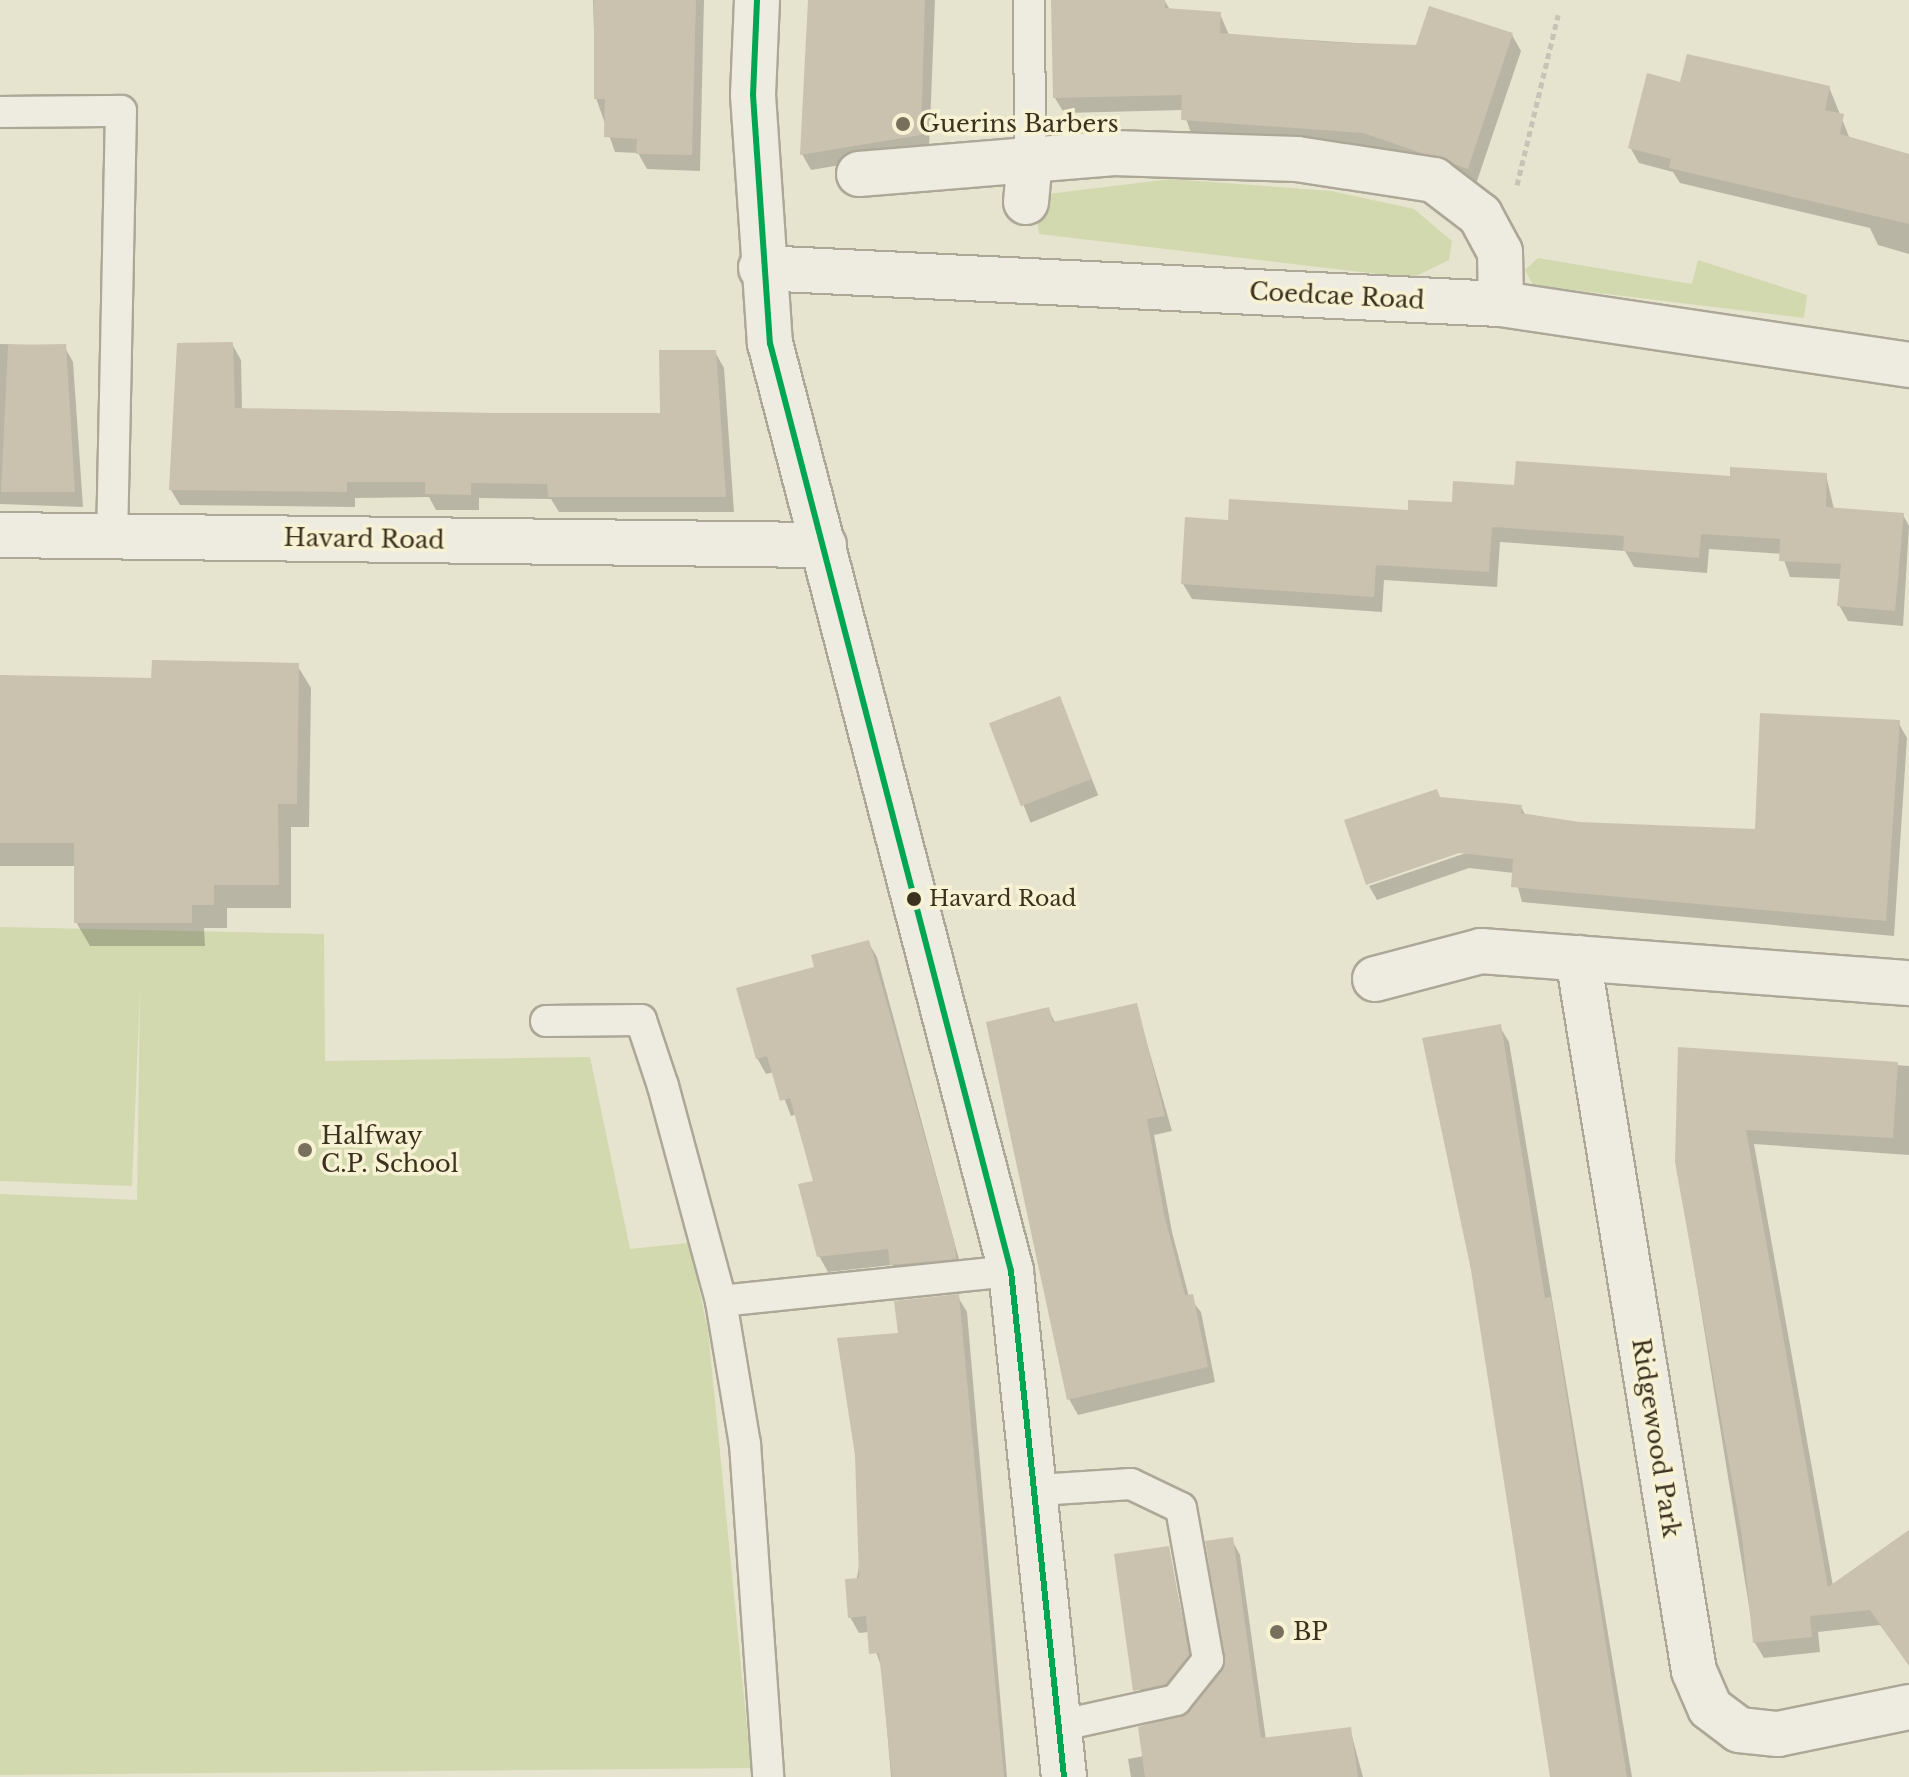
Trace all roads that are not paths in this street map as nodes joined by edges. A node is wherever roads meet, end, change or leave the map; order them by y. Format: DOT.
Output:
graph roads {
  1 [pos="757,0"];
  2 [pos="1029,0"];
  3 [pos="0,112"];
  4 [pos="1030,159"];
  5 [pos="859,174"];
  6 [pos="1026,202"];
  7 [pos="761,268"];
  8 [pos="1501,304"];
  9 [pos="1909,365"];
  10 [pos="0,535"];
  11 [pos="112,536"];
  12 [pos="824,545"];
  13 [pos="1578,958"];
  14 [pos="1375,979"];
  15 [pos="1909,983"];
  16 [pos="546,1021"];
  17 [pos="1011,1271"];
  18 [pos="721,1301"];
  19 [pos="1038,1490"];
  20 [pos="1909,1707"];
  21 [pos="1062,1725"];
  22 [pos="768,1777"];
  23 [pos="1064,1777"];
  1 -- 7 [label="street"];
  2 -- 4 [label="lane"];
  3 -- 11 [label="lane"];
  4 -- 5 [label="street"];
  4 -- 6 [label="street"];
  4 -- 8 [label="street"];
  7 -- 8 [label="street, Coedcae Road"];
  7 -- 12 [label="street"];
  8 -- 9 [label="street, Coedcae Road"];
  10 -- 11 [label="street, Havard Road"];
  11 -- 12 [label="street, Havard Road"];
  12 -- 17 [label="street"];
  13 -- 14 [label="street"];
  13 -- 15 [label="street"];
  13 -- 20 [label="street, Ridgewood Park"];
  16 -- 18 [label="lane"];
  17 -- 18 [label="lane"];
  17 -- 19 [label="street"];
  18 -- 22 [label="lane"];
  19 -- 21 [label="street"];
  19 -- 21 [label="lane"];
  21 -- 23 [label="street"];
}
